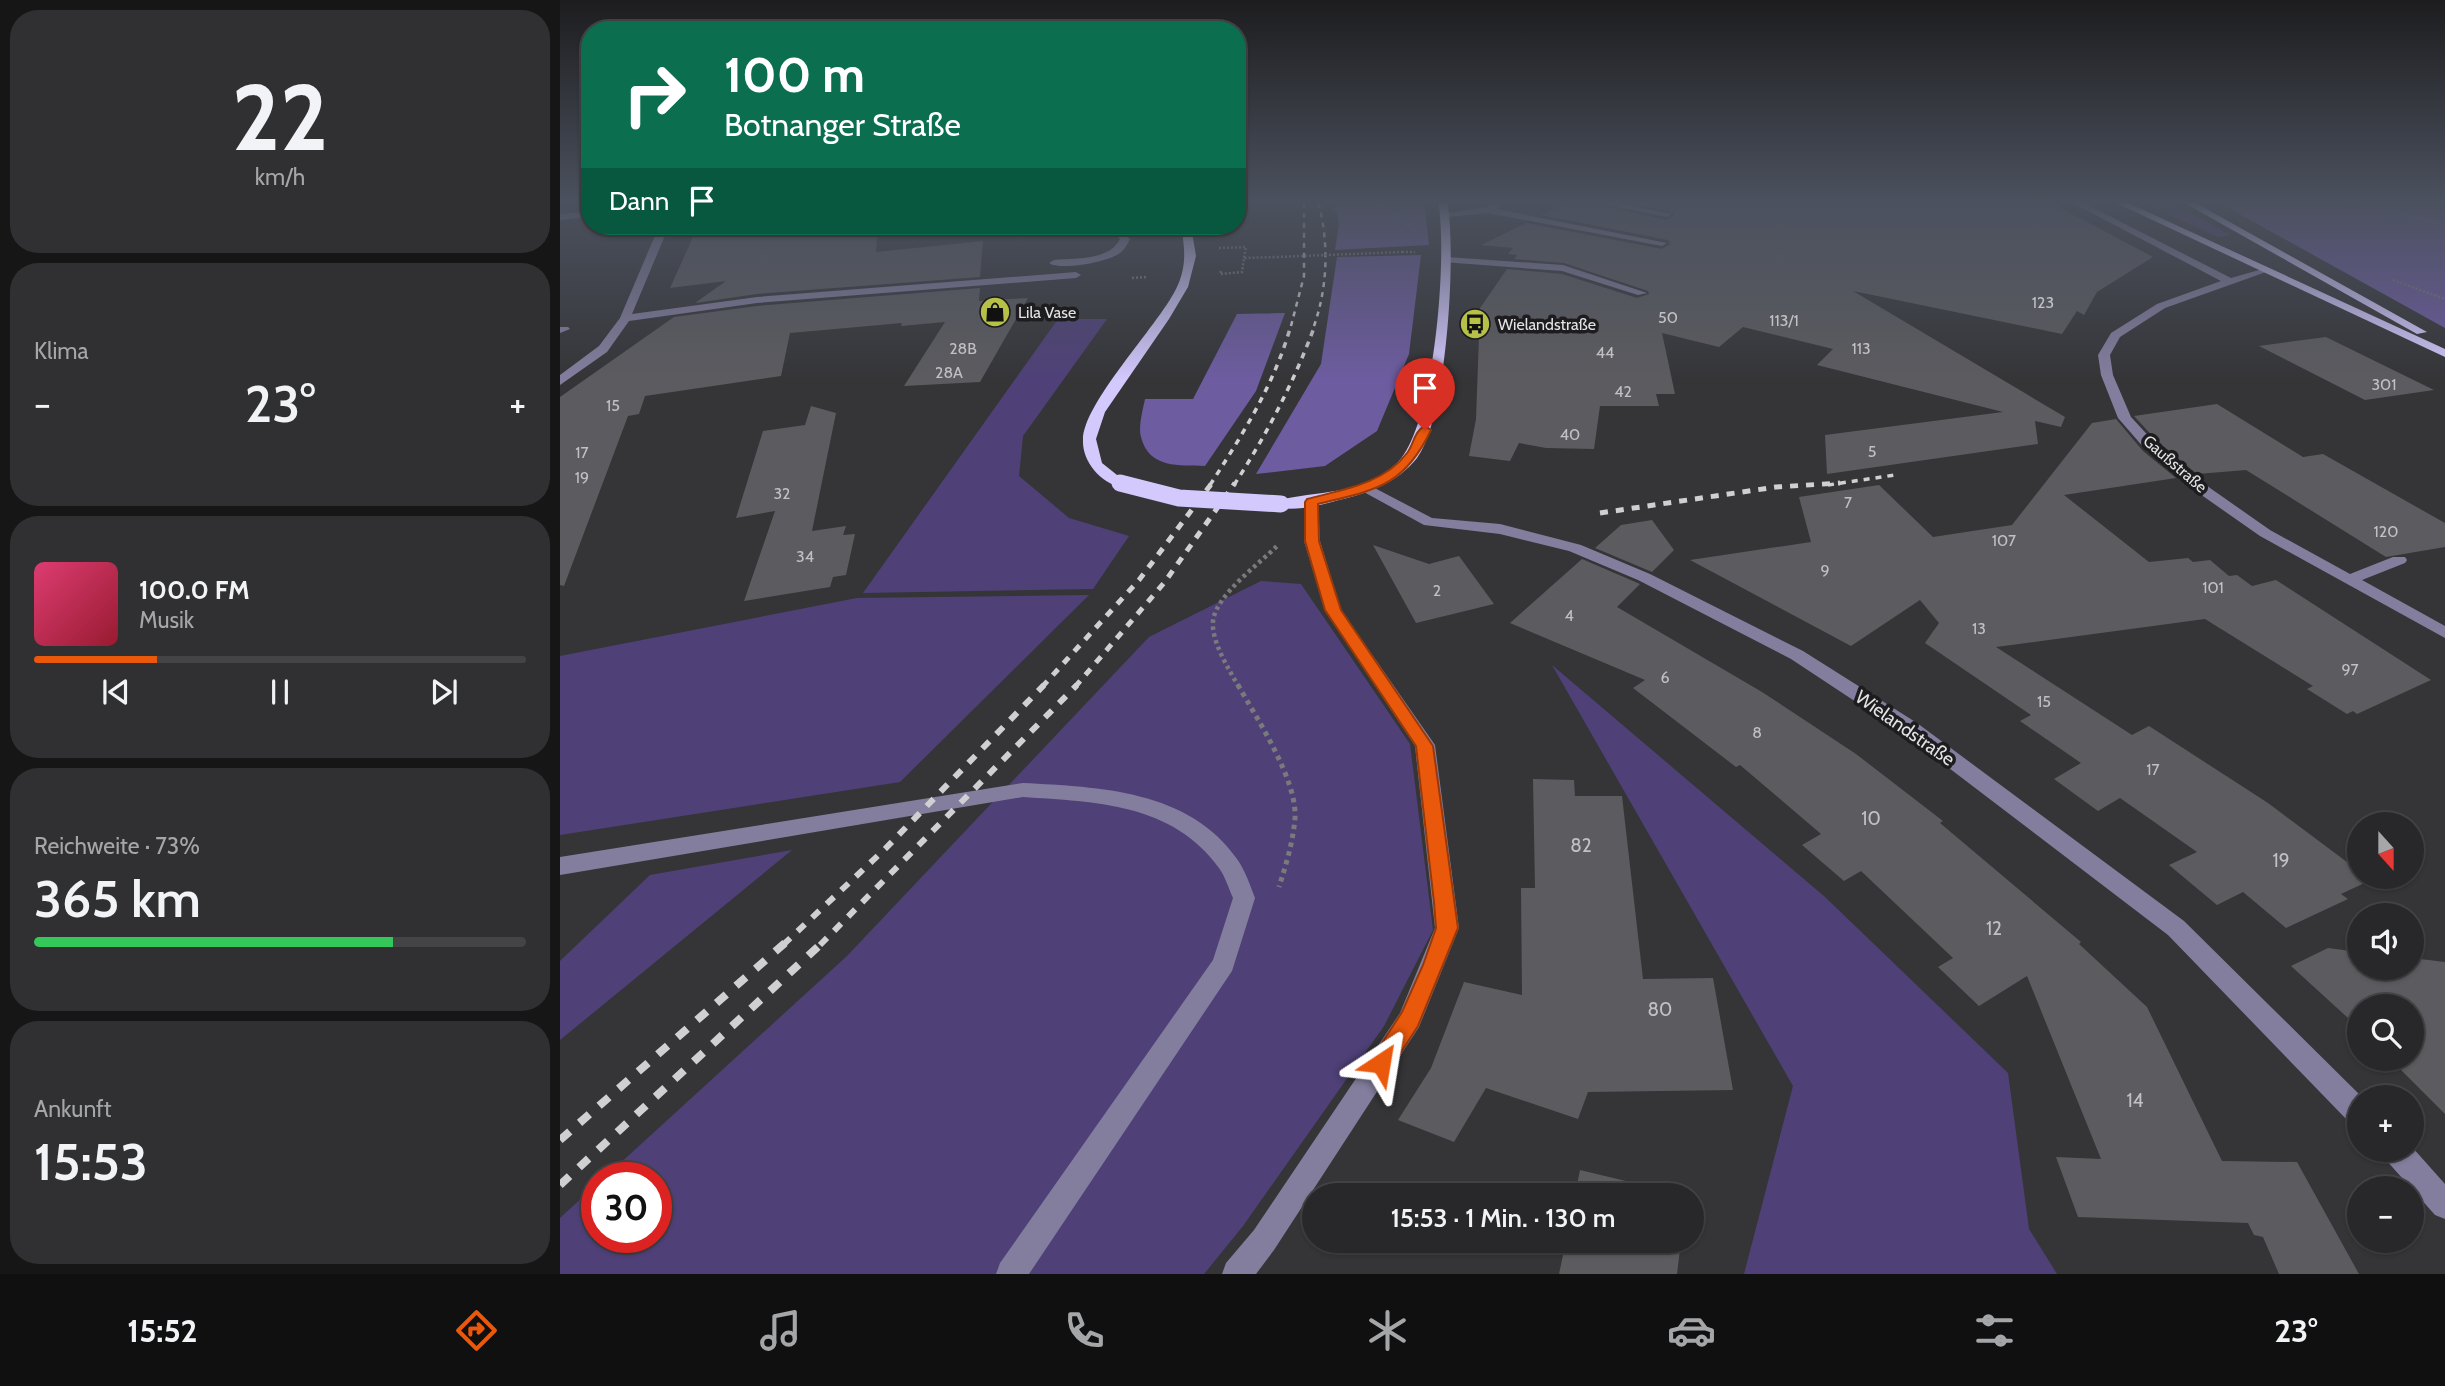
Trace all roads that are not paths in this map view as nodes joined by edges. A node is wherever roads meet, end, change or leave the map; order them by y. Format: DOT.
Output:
graph roads {
  1 [pos="649,260"];
  2 [pos="1087,260"];
  3 [pos="1191,260"];
  4 [pos="1447,260"];
  5 [pos="1454,260"];
  6 [pos="2189,260"];
  7 [pos="2242,260"];
  8 [pos="2274,260"];
  9 [pos="2290,260"];
  10 [pos="1054,263"];
  11 [pos="2262,270"];
  12 [pos="1076,275"];
  13 [pos="2227,280"];
  14 [pos="1642,293"];
  15 [pos="625,318"];
  16 [pos="2445,347"];
  17 [pos="2445,354"];
  18 [pos="560,381"];
  19 [pos="1367,488"];
  20 [pos="1311,502"];
  21 [pos="2399,560"];
  22 [pos="2348,580"];
  23 [pos="2445,633"];
  24 [pos="560,866"];
  25 [pos="2347,1101"];
  26 [pos="2407,1162"];
  27 [pos="2445,1205"];
  28 [pos="1011,1274"];
  29 [pos="1237,1274"];
  1 -- 15 [label="street"];
  2 -- 10 [label="street"];
  3 -- 20 [label="main road, bridge"];
  4 -- 19 [label="main road"];
  5 -- 14 [label="street"];
  6 -- 13 [label="street"];
  7 -- 11 [label="main road"];
  8 -- 11 [label="main road"];
  9 -- 16 [label="main road"];
  11 -- 13 [label="street, Gaußstraße"];
  11 -- 17 [label="main road"];
  12 -- 15 [label="street"];
  13 -- 22 [label="street, Gaußstraße"];
  15 -- 18 [label="street"];
  19 -- 20 [label="main road"];
  19 -- 25 [label="street, Wielandstraße"];
  20 -- 29 [label="street"];
  21 -- 22 [label="street"];
  22 -- 23 [label="street, Gaußstraße"];
  24 -- 28 [label="street"];
  26 -- 27 [label="street"];
}
